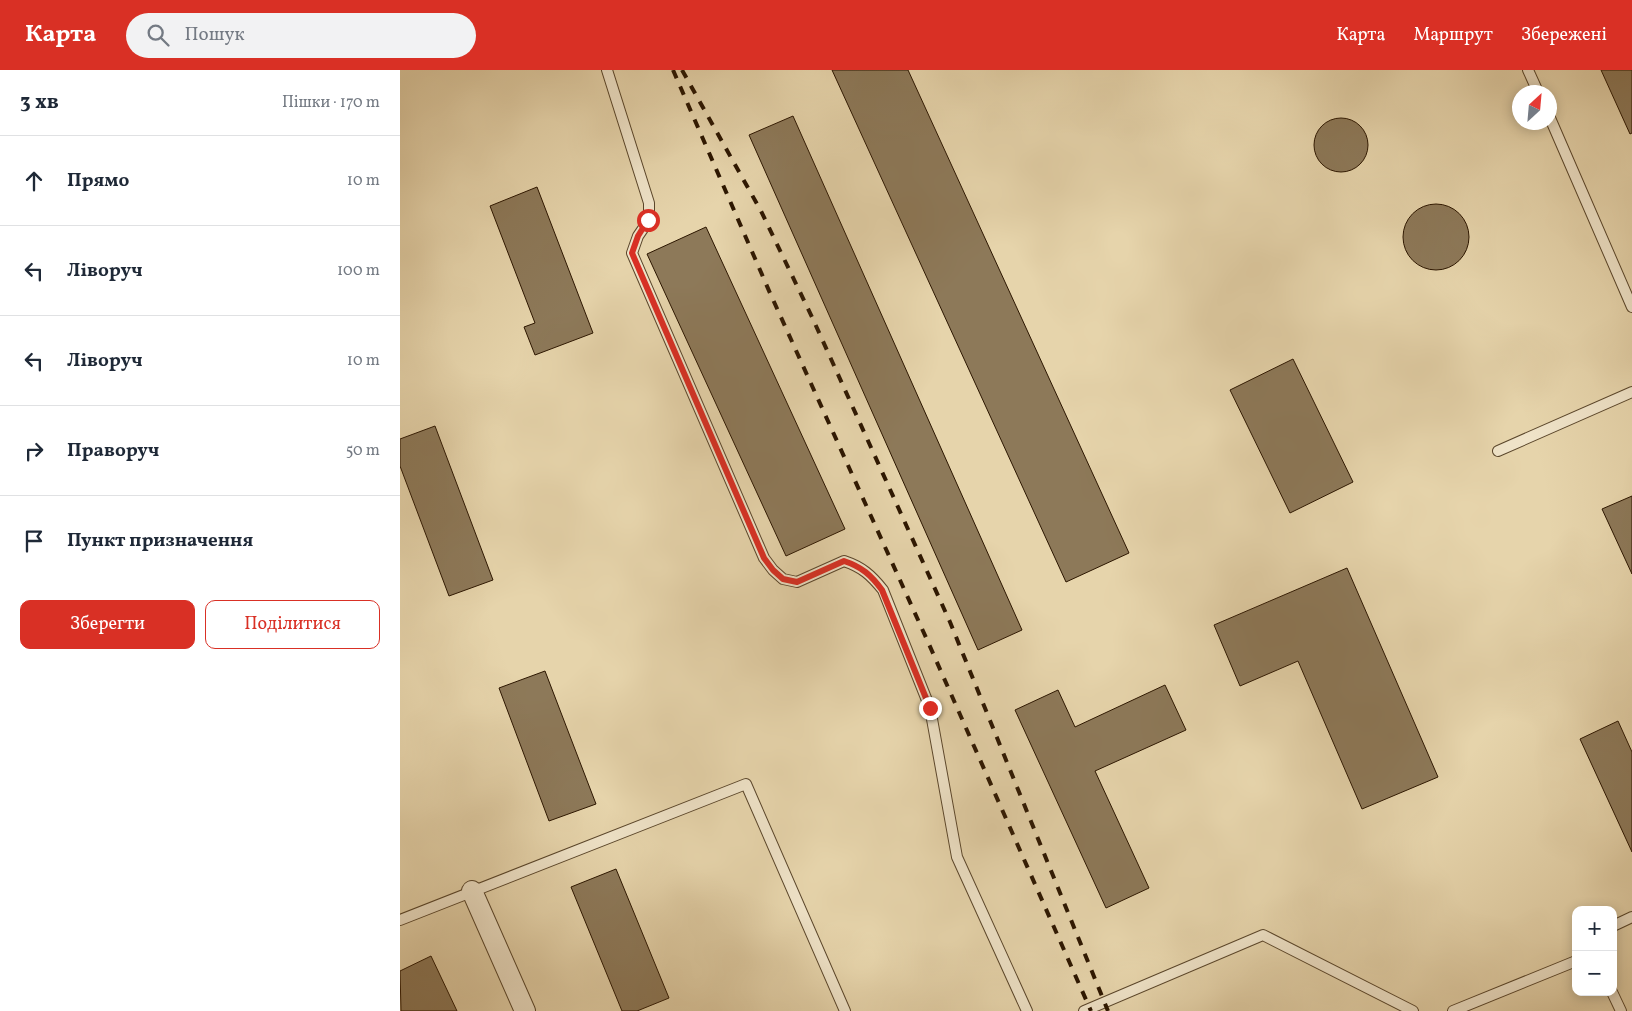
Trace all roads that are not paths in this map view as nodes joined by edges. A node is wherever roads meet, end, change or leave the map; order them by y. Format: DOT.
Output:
graph roads {
  1 [pos="607,70"];
  2 [pos="1528,70"];
  3 [pos="1535,85"];
  4 [pos="1555,130"];
  5 [pos="1632,306"];
  6 [pos="1632,392"];
  7 [pos="1498,451"];
  8 [pos="472,891"];
  9 [pos="1632,917"];
  10 [pos="400,920"];
  11 [pos="1617,924"];
  12 [pos="1572,963"];
  13 [pos="1614,996"];
  14 [pos="525,1011"];
  15 [pos="845,1011"];
  16 [pos="1027,1011"];
  17 [pos="1084,1011"];
  18 [pos="1413,1011"];
  19 [pos="1453,1011"];
  20 [pos="1621,1011"];
  1 -- 16 [label="lane"];
  2 -- 3 [label="lane"];
  4 -- 5 [label="lane"];
  6 -- 7 [label="lane"];
  8 -- 10 [label="lane"];
  8 -- 14 [label="street"];
  8 -- 15 [label="lane"];
  9 -- 11 [label="lane"];
  12 -- 19 [label="lane"];
  13 -- 20 [label="lane"];
  17 -- 18 [label="lane"];
}
